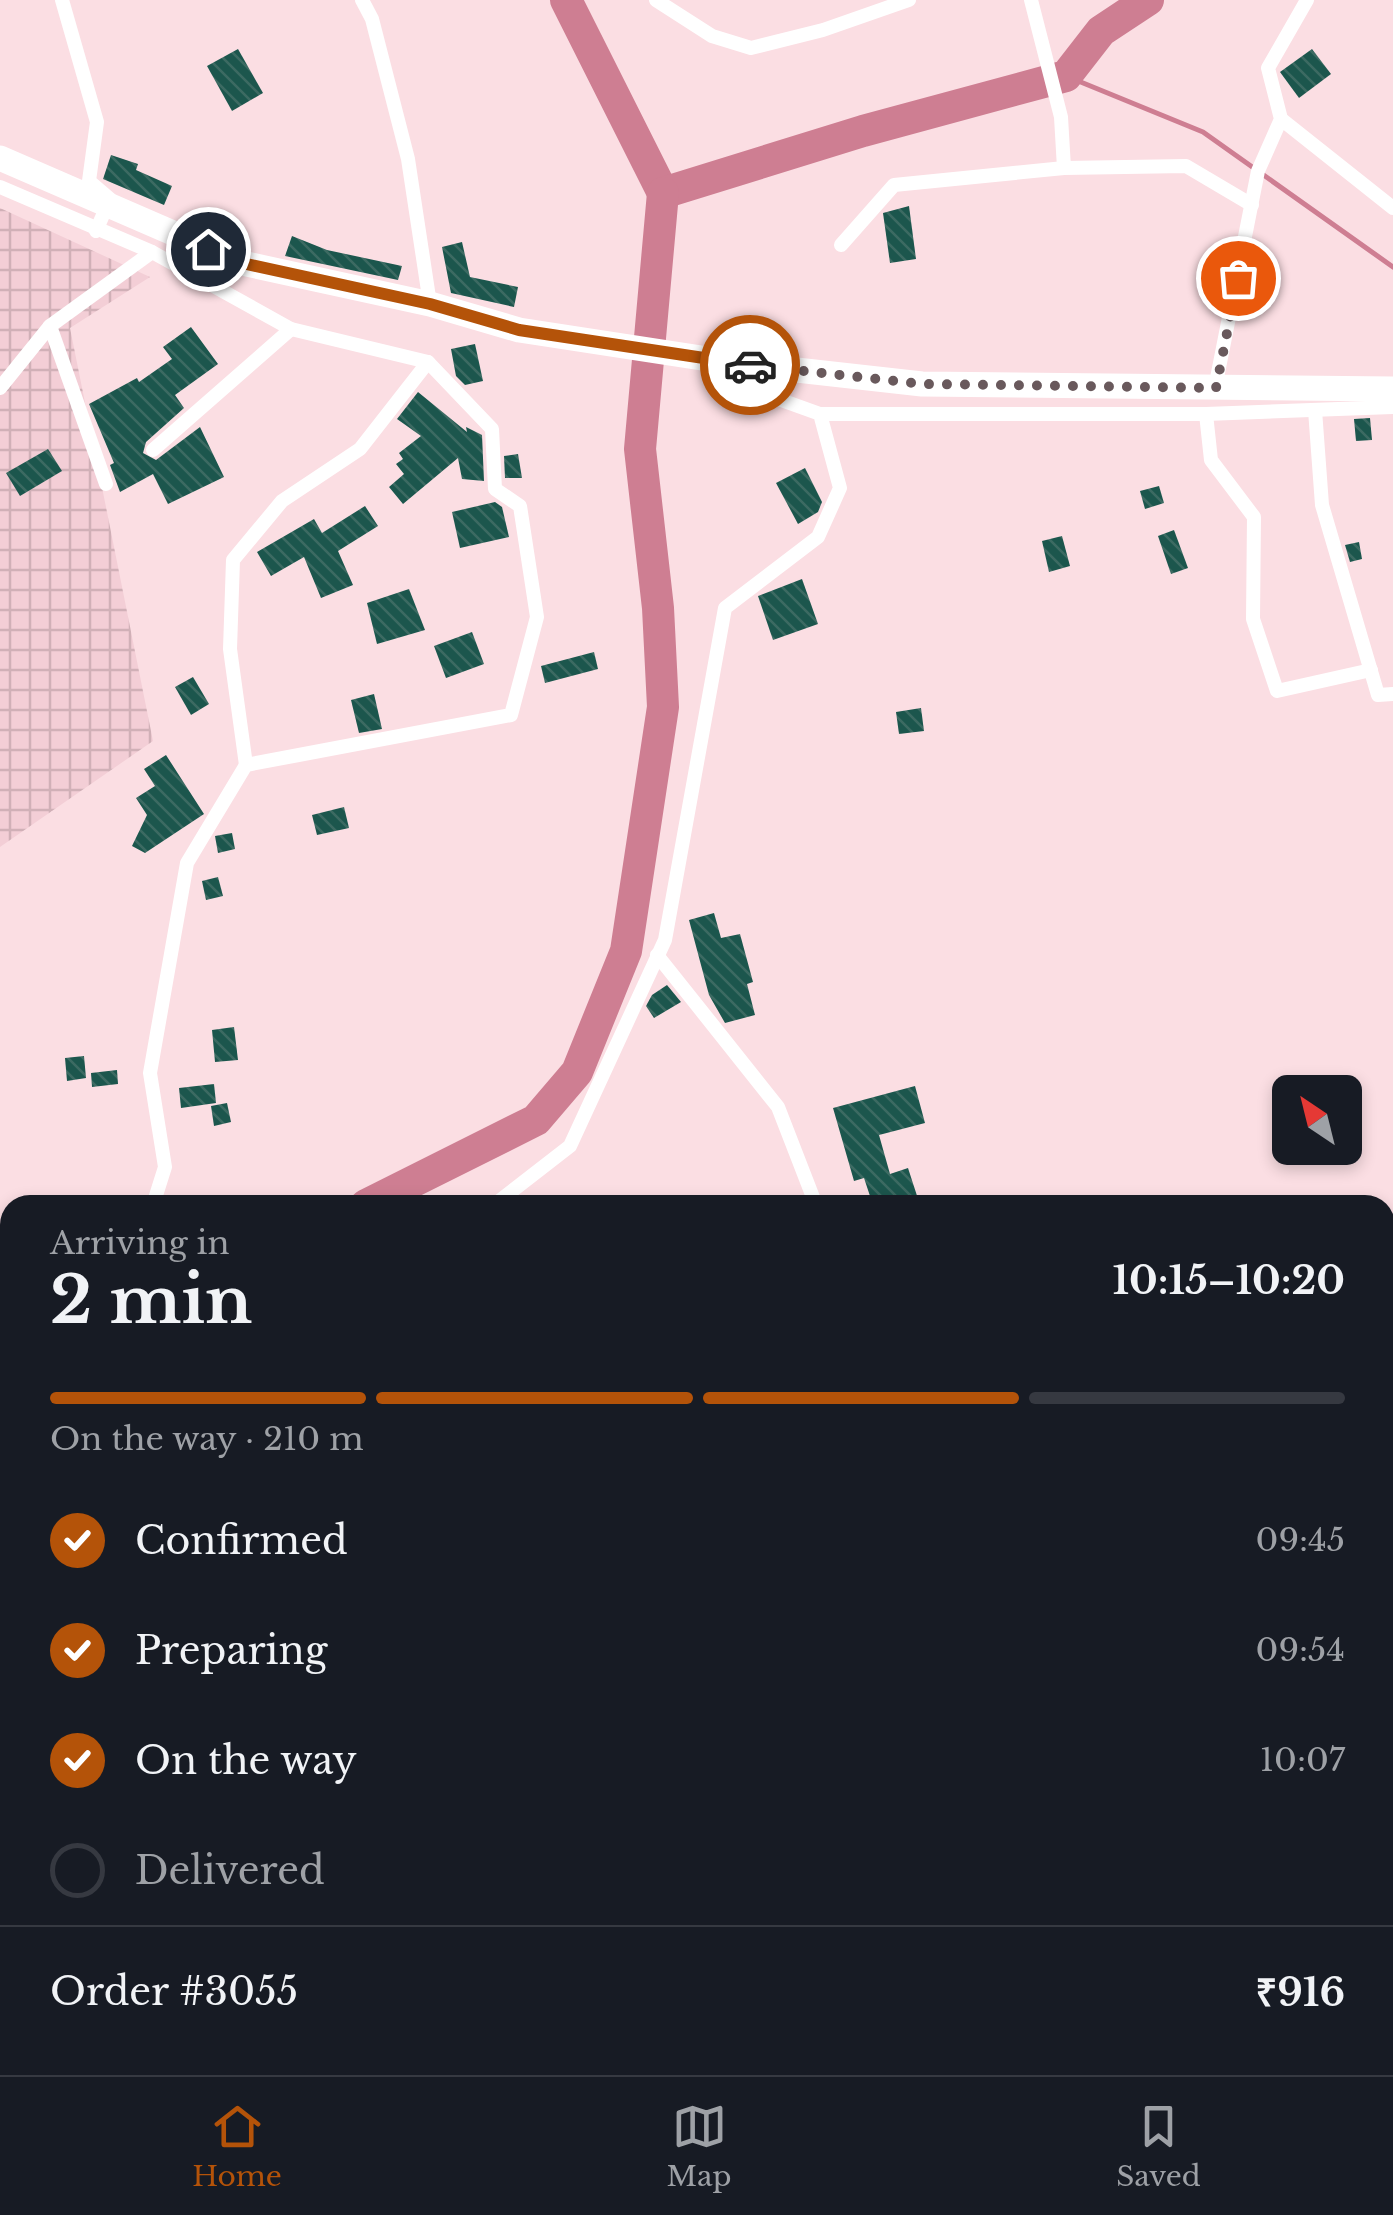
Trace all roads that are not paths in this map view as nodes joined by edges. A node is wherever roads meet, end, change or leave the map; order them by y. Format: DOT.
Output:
graph roads {
  1 [pos="62,0"];
  2 [pos="362,0"];
  3 [pos="656,0"];
  4 [pos="908,0"];
  5 [pos="1032,0"];
  6 [pos="1307,0"];
  7 [pos="1280,119"];
  8 [pos="0,158"];
  9 [pos="1064,168"];
  10 [pos="0,187"];
  11 [pos="1252,204"];
  12 [pos="1393,208"];
  13 [pos="101,219"];
  14 [pos="840,245"];
  15 [pos="152,252"];
  16 [pos="430,304"];
  17 [pos="50,326"];
  18 [pos="291,329"];
  19 [pos="428,362"];
  20 [pos="770,367"];
  21 [pos="0,388"];
  22 [pos="1216,388"];
  23 [pos="1393,389"];
  24 [pos="1393,407"];
  25 [pos="1316,410"];
  26 [pos="820,414"];
  27 [pos="1206,414"];
  28 [pos="153,450"];
  29 [pos="106,484"];
  30 [pos="1371,670"];
  31 [pos="1393,694"];
  32 [pos="246,765"];
  33 [pos="657,956"];
  34 [pos="157,1195"];
  35 [pos="507,1195"];
  36 [pos="812,1195"];
  1 -- 13 [label="street"];
  2 -- 16 [label="street"];
  3 -- 4 [label="street"];
  5 -- 9 [label="street"];
  6 -- 7 [label="street"];
  7 -- 11 [label="street"];
  7 -- 12 [label="street"];
  8 -- 13 [label="highway"];
  9 -- 11 [label="street"];
  9 -- 14 [label="street"];
  10 -- 13 [label="street"];
  11 -- 22 [label="street"];
  13 -- 15 [label="street"];
  13 -- 16 [label="highway"];
  15 -- 17 [label="street"];
  15 -- 18 [label="street"];
  16 -- 20 [label="highway"];
  17 -- 21 [label="street"];
  17 -- 29 [label="street"];
  18 -- 19 [label="street"];
  18 -- 28 [label="street"];
  19 -- 32 [label="street"];
  19 -- 32 [label="street"];
  20 -- 22 [label="highway"];
  20 -- 26 [label="street"];
  22 -- 23 [label="highway"];
  24 -- 25 [label="street"];
  25 -- 27 [label="street"];
  25 -- 30 [label="street"];
  26 -- 27 [label="street"];
  26 -- 33 [label="street"];
  27 -- 30 [label="street"];
  30 -- 31 [label="street"];
  32 -- 34 [label="street"];
  33 -- 35 [label="street"];
  33 -- 36 [label="street"];
}
